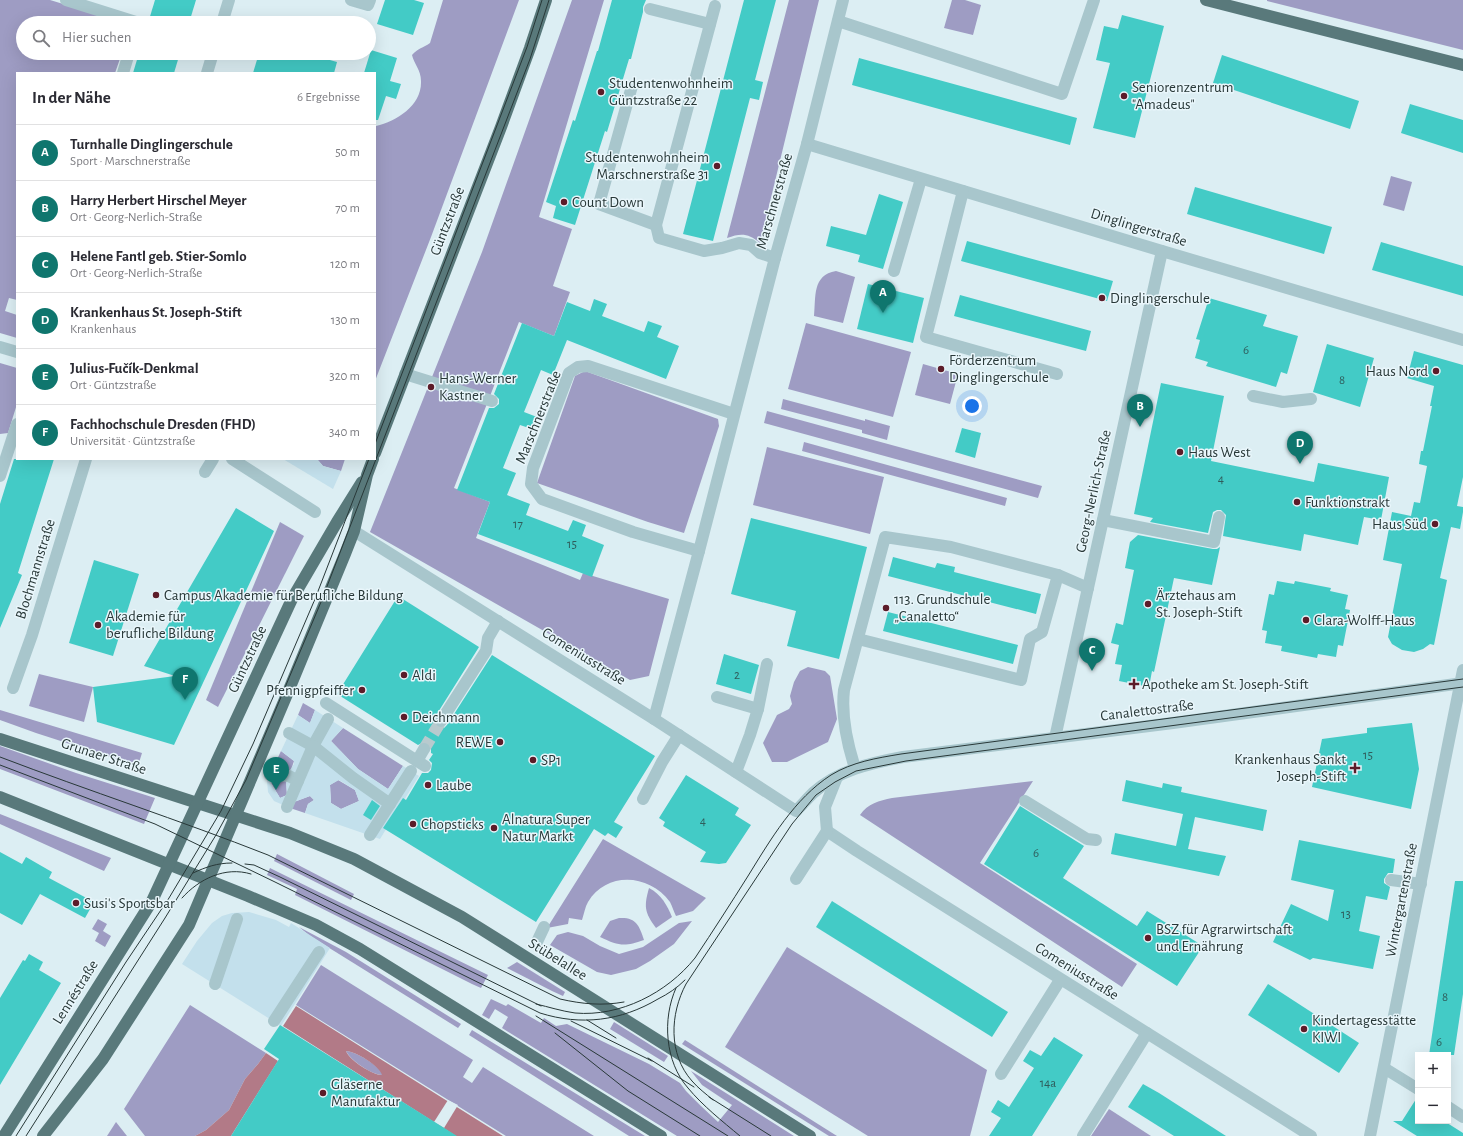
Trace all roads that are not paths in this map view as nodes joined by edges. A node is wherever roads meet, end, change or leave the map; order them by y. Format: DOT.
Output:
graph roads {
  1 [pos="66,0"];
  2 [pos="229,0"];
  3 [pos="351,0"];
  4 [pos="370,0"];
  5 [pos="546,0"];
  6 [pos="843,0"];
  7 [pos="1094,0"];
  8 [pos="1206,0"];
  9 [pos="715,6"];
  10 [pos="650,9"];
  11 [pos="116,16"];
  12 [pos="224,16"];
  13 [pos="838,21"];
  14 [pos="710,24"];
  15 [pos="127,60"];
  16 [pos="211,60"];
  17 [pos="1463,65"];
  18 [pos="123,72"];
  19 [pos="207,72"];
  20 [pos="632,86"];
  21 [pos="807,144"];
  22 [pos="921,179"];
  23 [pos="963,191"];
  24 [pos="656,225"];
  25 [pos="1162,251"];
  26 [pos="775,258"];
  27 [pos="894,271"];
  28 [pos="1463,340"];
  29 [pos="0,347"];
  30 [pos="16,352"];
  31 [pos="405,374"];
  32 [pos="1057,374"];
  33 [pos="1253,396"];
  34 [pos="1311,399"];
  35 [pos="492,401"];
  36 [pos="734,414"];
  37 [pos="16,426"];
  38 [pos="4,450"];
  39 [pos="376,450"];
  40 [pos="86,460"];
  41 [pos="212,460"];
  42 [pos="234,460"];
  43 [pos="373,460"];
  44 [pos="205,472"];
  45 [pos="367,475"];
  46 [pos="0,476"];
  47 [pos="315,512"];
  48 [pos="1219,517"];
  49 [pos="1103,520"];
  50 [pos="354,530"];
  51 [pos="700,551"];
  52 [pos="1058,575"];
  53 [pos="1088,588"];
  54 [pos="498,621"];
  55 [pos="858,639"];
  56 [pos="767,664"];
  57 [pos="1463,670"];
  58 [pos="1462,683"];
  59 [pos="13,688"];
  60 [pos="717,696"];
  61 [pos="326,703"];
  62 [pos="758,709"];
  63 [pos="328,719"];
  64 [pos="654,719"];
  65 [pos="441,721"];
  66 [pos="289,733"];
  67 [pos="679,735"];
  68 [pos="1055,738"];
  69 [pos="0,739"];
  70 [pos="314,746"];
  71 [pos="424,749"];
  72 [pos="418,766"];
  73 [pos="855,768"];
  74 [pos="736,772"];
  75 [pos="270,775"];
  76 [pos="837,777"];
  77 [pos="298,781"];
  78 [pos="0,797"];
  79 [pos="643,799"];
  80 [pos="1025,801"];
  81 [pos="198,803"];
  82 [pos="390,804"];
  83 [pos="287,807"];
  84 [pos="796,811"];
  85 [pos="234,816"];
  86 [pos="827,831"];
  87 [pos="370,835"];
  88 [pos="1096,840"];
  89 [pos="170,864"];
  90 [pos="209,879"];
  91 [pos="796,879"];
  92 [pos="1391,880"];
  93 [pos="1421,884"];
  94 [pos="238,919"];
  95 [pos="544,927"];
  96 [pos="536,944"];
  97 [pos="319,952"];
  98 [pos="1060,980"];
  99 [pos="215,984"];
  100 [pos="274,1021"];
  101 [pos="1147,1033"];
  102 [pos="1384,1068"];
  103 [pos="1001,1074"];
  104 [pos="1416,1088"];
  105 [pos="1451,1110"];
  106 [pos="1463,1117"];
  107 [pos="1304,1134"];
  108 [pos="4,1136"];
  109 [pos="43,1136"];
  110 [pos="661,1136"];
  111 [pos="810,1136"];
  112 [pos="1083,1136"];
  113 [pos="1370,1136"];
  1 -- 11 [label="street"];
  2 -- 12 [label="street"];
  3 -- 4 [label="street"];
  5 -- 31 [label="main road, Güntzstraße"];
  6 -- 13 [label="street, Marschnerstraße"];
  7 -- 13 [label="street"];
  8 -- 17 [label="main road"];
  9 -- 14 [label="street"];
  10 -- 14 [label="street"];
  13 -- 21 [label="street, Marschnerstraße"];
  14 -- 24 [label="street"];
  15 -- 18 [label="street"];
  16 -- 19 [label="street"];
  20 -- 24 [label="street"];
  21 -- 22 [label="street, Dinglingerstraße"];
  21 -- 26 [label="street, Marschnerstraße"];
  22 -- 23 [label="street, Dinglingerstraße"];
  22 -- 27 [label="street"];
  23 -- 25 [label="street, Dinglingerstraße"];
  23 -- 32 [label="street"];
  24 -- 26 [label="street"];
  25 -- 28 [label="street, Dinglingerstraße"];
  25 -- 49 [label="street, Georg-Nerlich-Straße"];
  26 -- 36 [label="street, Marschnerstraße"];
  29 -- 30 [label="street"];
  31 -- 35 [label="street"];
  31 -- 39 [label="main road, Güntzstraße"];
  33 -- 34 [label="street"];
  36 -- 51 [label="street, Marschnerstraße"];
  36 -- 51 [label="street, Marschnerstraße"];
  37 -- 38 [label="street"];
  38 -- 46 [label="street"];
  40 -- 59 [label="street, Blochmannstraße"];
  41 -- 44 [label="street"];
  42 -- 47 [label="street"];
  43 -- 45 [label="main road, Güntzstraße"];
  45 -- 50 [label="main road, Güntzstraße"];
  45 -- 81 [label="main road, Güntzstraße"];
  48 -- 49 [label="street"];
  49 -- 53 [label="street, Georg-Nerlich-Straße"];
  50 -- 54 [label="street, Comeniusstraße"];
  50 -- 85 [label="main road, Güntzstraße"];
  51 -- 64 [label="street, Marschnerstraße"];
  52 -- 53 [label="street"];
  52 -- 55 [label="street"];
  52 -- 55 [label="street"];
  53 -- 68 [label="street, Georg-Nerlich-Straße"];
  54 -- 64 [label="street, Comeniusstraße"];
  54 -- 65 [label="street"];
  55 -- 73 [label="street"];
  56 -- 62 [label="street"];
  57 -- 58 [label="street, Wintergartenstraße"];
  58 -- 68 [label="street, Canalettostraße"];
  58 -- 93 [label="street, Wintergartenstraße"];
  60 -- 62 [label="street"];
  61 -- 72 [label="street"];
  62 -- 74 [label="street"];
  63 -- 70 [label="street"];
  64 -- 67 [label="street, Comeniusstraße"];
  66 -- 70 [label="street"];
  67 -- 74 [label="street, Comeniusstraße"];
  67 -- 79 [label="street"];
  68 -- 73 [label="street, Canalettostraße"];
  69 -- 81 [label="main road, Grunaer Straße"];
  70 -- 77 [label="street"];
  70 -- 82 [label="street"];
  71 -- 72 [label="street"];
  72 -- 82 [label="street"];
  73 -- 76 [label="street, Canalettostraße"];
  74 -- 84 [label="street, Comeniusstraße"];
  75 -- 77 [label="street"];
  76 -- 84 [label="street, Canalettostraße"];
  76 -- 86 [label="street"];
  77 -- 83 [label="street"];
  78 -- 89 [label="main road"];
  80 -- 88 [label="street"];
  81 -- 85 [label="main road, Grunaer Straße"];
  81 -- 89 [label="main road, Güntzstraße"];
  82 -- 87 [label="street"];
  85 -- 90 [label="main road, Güntzstraße"];
  85 -- 111 [label="main road, Stübelallee"];
  86 -- 91 [label="street"];
  86 -- 98 [label="street, Comeniusstraße"];
  89 -- 90 [label="main road"];
  89 -- 108 [label="main road, Lennéstraße"];
  90 -- 109 [label="main road"];
  90 -- 110 [label="main road"];
  92 -- 93 [label="street"];
  93 -- 102 [label="street, Wintergartenstraße"];
  94 -- 99 [label="street"];
  95 -- 96 [label="street"];
  97 -- 100 [label="street"];
  98 -- 101 [label="street, Comeniusstraße"];
  98 -- 103 [label="street"];
  101 -- 107 [label="street, Comeniusstraße"];
  101 -- 112 [label="street"];
  102 -- 104 [label="street"];
  102 -- 113 [label="street, Wintergartenstraße"];
  105 -- 106 [label="street"];
}
